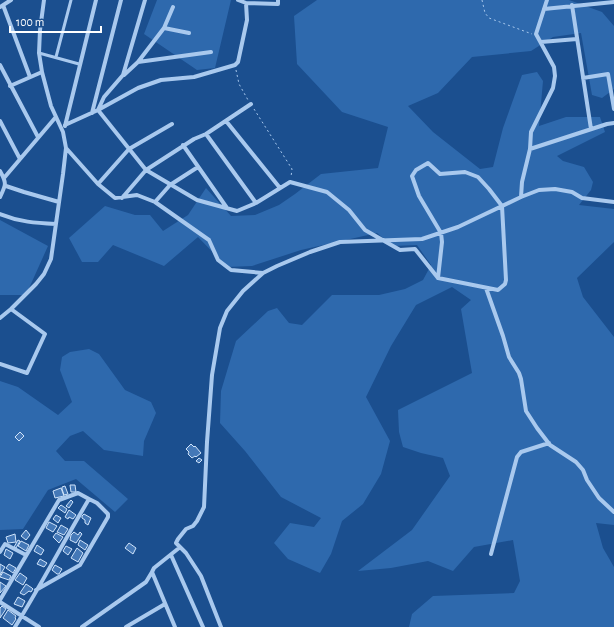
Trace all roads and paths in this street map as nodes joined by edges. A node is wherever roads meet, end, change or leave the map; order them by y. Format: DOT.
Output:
graph roads {
  1 [pos="11,0"];
  2 [pos="44,0"];
  3 [pos="71,0"];
  4 [pos="96,0"];
  5 [pos="121,0"];
  6 [pos="145,0"];
  7 [pos="238,0"];
  8 [pos="278,0"];
  9 [pos="482,0"];
  10 [pos="547,0"];
  11 [pos="614,2"];
  12 [pos="246,3"];
  13 [pos="572,5"];
  14 [pos="1,6"];
  15 [pos="173,7"];
  16 [pos="544,9"];
  17 [pos="164,28"];
  18 [pos="189,33"];
  19 [pos="536,34"];
  20 [pos="577,39"];
  21 [pos="541,42"];
  22 [pos="211,52"];
  23 [pos="39,53"];
  24 [pos="56,57"];
  25 [pos="138,62"];
  26 [pos="80,64"];
  27 [pos="0,65"];
  28 [pos="235,65"];
  29 [pos="42,72"];
  30 [pos="123,75"];
  31 [pos="30,77"];
  32 [pos="583,78"];
  33 [pos="10,86"];
  34 [pos="251,104"];
  35 [pos="614,109"];
  36 [pos="98,110"];
  37 [pos="92,113"];
  38 [pos="55,118"];
  39 [pos="226,120"];
  40 [pos="0,121"];
  41 [pos="614,123"];
  42 [pos="172,124"];
  43 [pos="65,125"];
  44 [pos="591,129"];
  45 [pos="63,132"];
  46 [pos="206,134"];
  47 [pos="38,138"];
  48 [pos="183,145"];
  49 [pos="66,148"];
  50 [pos="129,149"];
  51 [pos="530,149"];
  52 [pos="20,158"];
  53 [pos="198,167"];
  54 [pos="146,170"];
  55 [pos="0,171"];
  56 [pos="4,178"];
  57 [pos="290,182"];
  58 [pos="98,184"];
  59 [pos="170,185"];
  60 [pos="6,186"];
  61 [pos="280,188"];
  62 [pos="0,197"];
  63 [pos="521,197"];
  64 [pos="122,198"];
  65 [pos="59,202"];
  66 [pos="155,202"];
  67 [pos="614,202"];
  68 [pos="256,203"];
  69 [pos="502,206"];
  70 [pos="227,208"];
  71 [pos="0,214"];
  72 [pos="56,224"];
  73 [pos="441,233"];
  74 [pos="384,240"];
  75 [pos="263,273"];
  76 [pos="438,278"];
  77 [pos="486,288"];
  78 [pos="11,309"];
  79 [pos="0,318"];
  80 [pos="0,364"];
  81 [pos="548,443"];
  82 [pos="89,499"];
  83 [pos="614,512"];
  84 [pos="179,548"];
  85 [pos="0,552"];
  86 [pos="171,554"];
  87 [pos="492,554"];
  88 [pos="26,555"];
  89 [pos="152,572"];
  90 [pos="36,590"];
  91 [pos="0,601"];
  92 [pos="165,604"];
  93 [pos="22,615"];
  94 [pos="14,627"];
  95 [pos="39,627"];
  96 [pos="82,627"];
  97 [pos="126,627"];
  98 [pos="175,627"];
  99 [pos="203,627"];
  100 [pos="221,627"];
  1 -- 14 [label="street"];
  2 -- 23 [label="street"];
  3 -- 24 [label="lane"];
  4 -- 26 [label="street"];
  5 -- 37 [label="street"];
  6 -- 30 [label="street"];
  7 -- 12 [label="street"];
  8 -- 12 [label="street"];
  9 -- 19 [label="path"];
  10 -- 16 [label="street"];
  11 -- 13 [label="street"];
  12 -- 28 [label="street"];
  13 -- 16 [label="street"];
  13 -- 20 [label="street"];
  14 -- 31 [label="street"];
  15 -- 17 [label="street"];
  16 -- 19 [label="street"];
  17 -- 18 [label="street"];
  17 -- 25 [label="street"];
  19 -- 21 [label="street"];
  20 -- 21 [label="street"];
  20 -- 32 [label="street"];
  21 -- 51 [label="street"];
  22 -- 25 [label="street"];
  23 -- 24 [label="lane"];
  23 -- 29 [label="street"];
  24 -- 26 [label="lane"];
  25 -- 30 [label="street"];
  26 -- 43 [label="street"];
  27 -- 33 [label="street"];
  28 -- 34 [label="path"];
  28 -- 36 [label="street"];
  29 -- 31 [label="street"];
  29 -- 38 [label="street"];
  30 -- 36 [label="street"];
  31 -- 33 [label="street"];
  32 -- 35 [label="street"];
  32 -- 44 [label="street"];
  33 -- 47 [label="street"];
  34 -- 39 [label="street"];
  34 -- 57 [label="path"];
  36 -- 37 [label="street"];
  36 -- 50 [label="street"];
  37 -- 43 [label="street"];
  38 -- 45 [label="street"];
  38 -- 47 [label="street"];
  39 -- 46 [label="street"];
  39 -- 61 [label="street"];
  40 -- 52 [label="street"];
  41 -- 44 [label="street"];
  42 -- 50 [label="street"];
  43 -- 45 [label="street"];
  44 -- 51 [label="street"];
  45 -- 49 [label="street"];
  46 -- 48 [label="street"];
  46 -- 68 [label="street"];
  47 -- 52 [label="street"];
  48 -- 53 [label="street"];
  48 -- 54 [label="street"];
  49 -- 58 [label="street"];
  49 -- 65 [label="street"];
  50 -- 54 [label="street"];
  50 -- 58 [label="street"];
  51 -- 63 [label="street"];
  52 -- 56 [label="street"];
  53 -- 59 [label="street"];
  53 -- 70 [label="street"];
  54 -- 59 [label="street"];
  54 -- 64 [label="street"];
  55 -- 56 [label="street"];
  56 -- 60 [label="street"];
  57 -- 61 [label="street"];
  57 -- 74 [label="street"];
  58 -- 64 [label="street"];
  59 -- 66 [label="street"];
  59 -- 70 [label="street"];
  60 -- 62 [label="street"];
  60 -- 65 [label="street"];
  61 -- 68 [label="street"];
  63 -- 67 [label="street"];
  63 -- 69 [label="street"];
  64 -- 66 [label="street"];
  65 -- 72 [label="street"];
  66 -- 75 [label="street"];
  68 -- 70 [label="street"];
  69 -- 73 [label="street"];
  69 -- 73 [label="street"];
  69 -- 77 [label="street"];
  71 -- 72 [label="street"];
  72 -- 78 [label="street"];
  73 -- 74 [label="street"];
  73 -- 76 [label="street"];
  74 -- 75 [label="street"];
  74 -- 76 [label="street"];
  75 -- 84 [label="street"];
  76 -- 77 [label="street"];
  77 -- 81 [label="street"];
  78 -- 79 [label="street"];
  78 -- 80 [label="street"];
  81 -- 83 [label="street"];
  81 -- 87 [label="street"];
  82 -- 88 [label="street"];
  82 -- 90 [label="street"];
  82 -- 90 [label="street"];
  84 -- 86 [label="street"];
  84 -- 100 [label="street"];
  85 -- 88 [label="street"];
  86 -- 89 [label="street"];
  86 -- 99 [label="street"];
  88 -- 91 [label="street"];
  89 -- 92 [label="street"];
  89 -- 96 [label="street"];
  90 -- 93 [label="street"];
  91 -- 93 [label="street"];
  92 -- 97 [label="street"];
  92 -- 98 [label="street"];
  93 -- 94 [label="street"];
  93 -- 95 [label="street"];
}
